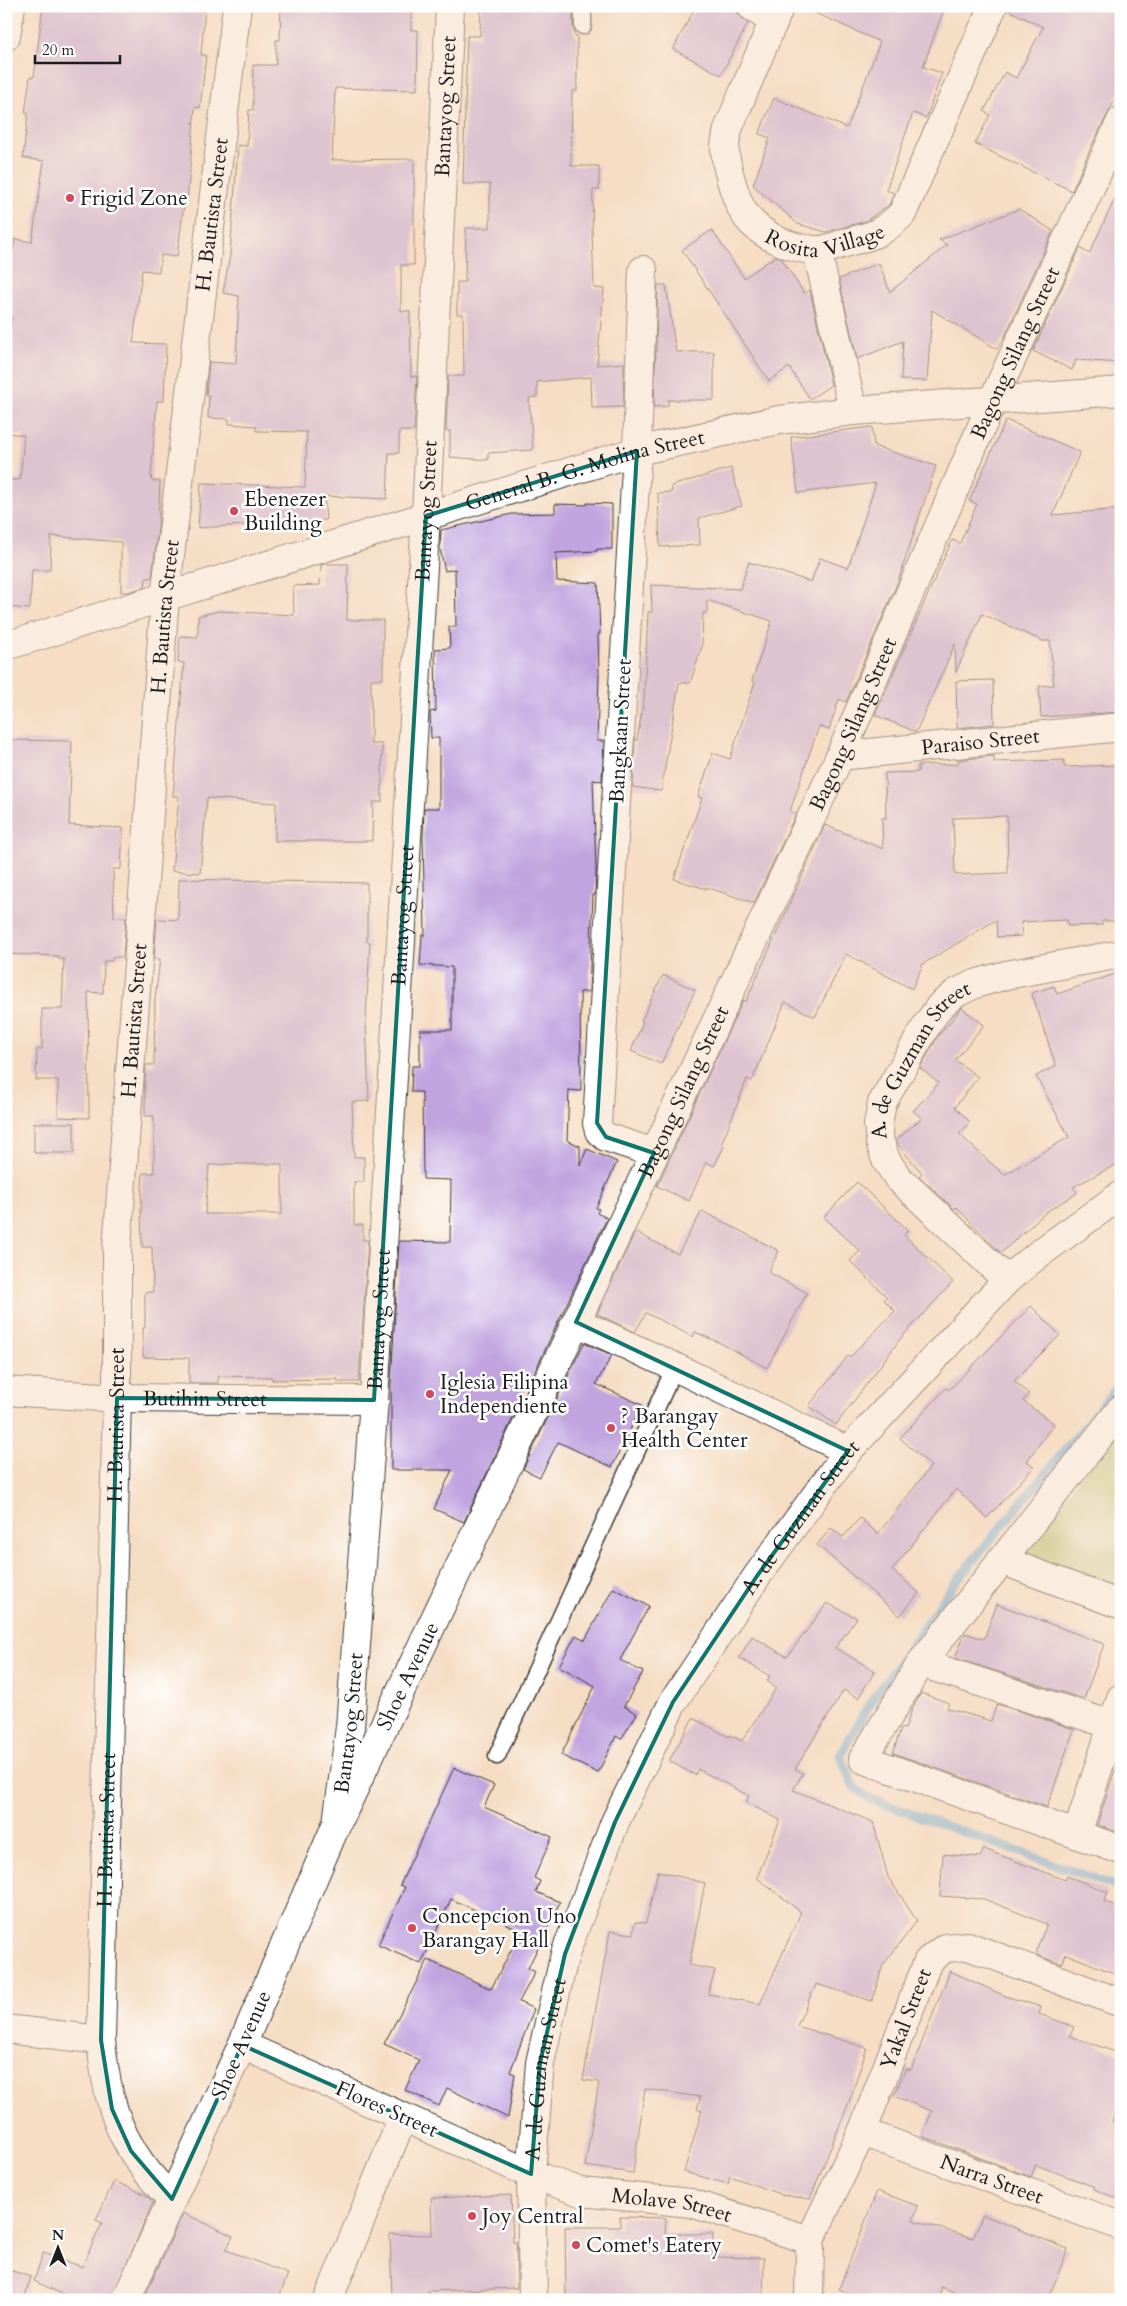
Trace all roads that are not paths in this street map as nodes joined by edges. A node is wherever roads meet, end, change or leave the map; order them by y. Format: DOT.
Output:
graph roads {
  1 [pos="11,6"];
  2 [pos="237,6"];
  3 [pos="450,6"];
  4 [pos="583,6"];
  5 [pos="751,6"];
  6 [pos="993,6"];
  7 [pos="777,14"];
  8 [pos="583,26"];
  9 [pos="6,36"];
  10 [pos="1121,121"];
  11 [pos="817,250"];
  12 [pos="643,270"];
  13 [pos="1121,391"];
  14 [pos="993,400"];
  15 [pos="853,412"];
  16 [pos="637,451"];
  17 [pos="426,516"];
  18 [pos="165,597"];
  19 [pos="6,646"];
  20 [pos="1121,727"];
  21 [pos="840,756"];
  22 [pos="1121,954"];
  23 [pos="654,1154"];
  24 [pos="1121,1195"];
  25 [pos="1007,1280"];
  26 [pos="576,1322"];
  27 [pos="675,1367"];
  28 [pos="6,1391"];
  29 [pos="117,1398"];
  30 [pos="374,1400"];
  31 [pos="1121,1409"];
  32 [pos="848,1451"];
  33 [pos="1001,1560"];
  34 [pos="1121,1605"];
  35 [pos="921,1663"];
  36 [pos="1121,1698"];
  37 [pos="1112,1725"];
  38 [pos="497,1756"];
  39 [pos="338,1823"];
  40 [pos="1077,1834"];
  41 [pos="1121,1850"];
  42 [pos="1121,2002"];
  43 [pos="6,2029"];
  44 [pos="101,2040"];
  45 [pos="242,2045"];
  46 [pos="403,2117"];
  47 [pos="862,2132"];
  48 [pos="531,2174"];
  49 [pos="172,2198"];
  50 [pos="1121,2226"];
  51 [pos="810,2240"];
  52 [pos="126,2300"];
  53 [pos="328,2300"];
  54 [pos="533,2300"];
  55 [pos="809,2300"];
  1 -- 9 [label="street"];
  2 -- 18 [label="street, H. Bautista Street"];
  3 -- 17 [label="street, Bantayog Street"];
  4 -- 8 [label="lane"];
  5 -- 7 [label="street"];
  6 -- 11 [label="street, Rosita Village"];
  7 -- 11 [label="street, Rosita Village"];
  10 -- 14 [label="street, Bagong Silang Street"];
  11 -- 15 [label="street"];
  12 -- 16 [label="street, Bangkaan Street"];
  13 -- 14 [label="street, General B. G. Molina Street"];
  14 -- 15 [label="street, General B. G. Molina Street"];
  14 -- 21 [label="street, Bagong Silang Street"];
  15 -- 16 [label="street, General B. G. Molina Street"];
  16 -- 17 [label="street, General B. G. Molina Street"];
  16 -- 23 [label="street, Bangkaan Street"];
  17 -- 18 [label="street, General B. G. Molina Street"];
  17 -- 30 [label="street, Bantayog Street"];
  18 -- 19 [label="street, General B. G. Molina Street"];
  18 -- 29 [label="street, H. Bautista Street"];
  20 -- 21 [label="street, Paraiso Street"];
  21 -- 23 [label="street, Bagong Silang Street"];
  22 -- 25 [label="street, A. de Guzman Street"];
  23 -- 26 [label="street, Bagong Silang Street"];
  24 -- 25 [label="street"];
  25 -- 32 [label="street, A. de Guzman Street"];
  26 -- 27 [label="street"];
  26 -- 39 [label="street, Shoe Avenue"];
  27 -- 32 [label="street"];
  27 -- 38 [label="lane"];
  28 -- 29 [label="street, Butihin Street"];
  29 -- 30 [label="street, Butihin Street"];
  29 -- 44 [label="street, H. Bautista Street"];
  30 -- 39 [label="street, Bantayog Street"];
  31 -- 33 [label="street"];
  32 -- 48 [label="street, A. de Guzman Street"];
  33 -- 34 [label="street"];
  33 -- 35 [label="street"];
  35 -- 37 [label="street"];
  35 -- 40 [label="street"];
  36 -- 37 [label="street"];
  37 -- 40 [label="street"];
  39 -- 45 [label="street, Shoe Avenue"];
  40 -- 41 [label="street"];
  42 -- 47 [label="street, Yakal Street"];
  43 -- 44 [label="street"];
  44 -- 49 [label="street, H. Bautista Street"];
  45 -- 46 [label="street, Flores Street"];
  45 -- 49 [label="street, Shoe Avenue"];
  46 -- 48 [label="street, Flores Street"];
  46 -- 53 [label="street"];
  47 -- 50 [label="street, Narra Street"];
  47 -- 51 [label="street, Yakal Street"];
  48 -- 51 [label="street, Molave Street"];
  48 -- 54 [label="street, A. de Guzman Street"];
  49 -- 52 [label="street, Shoe Avenue"];
  51 -- 55 [label="street"];
}
